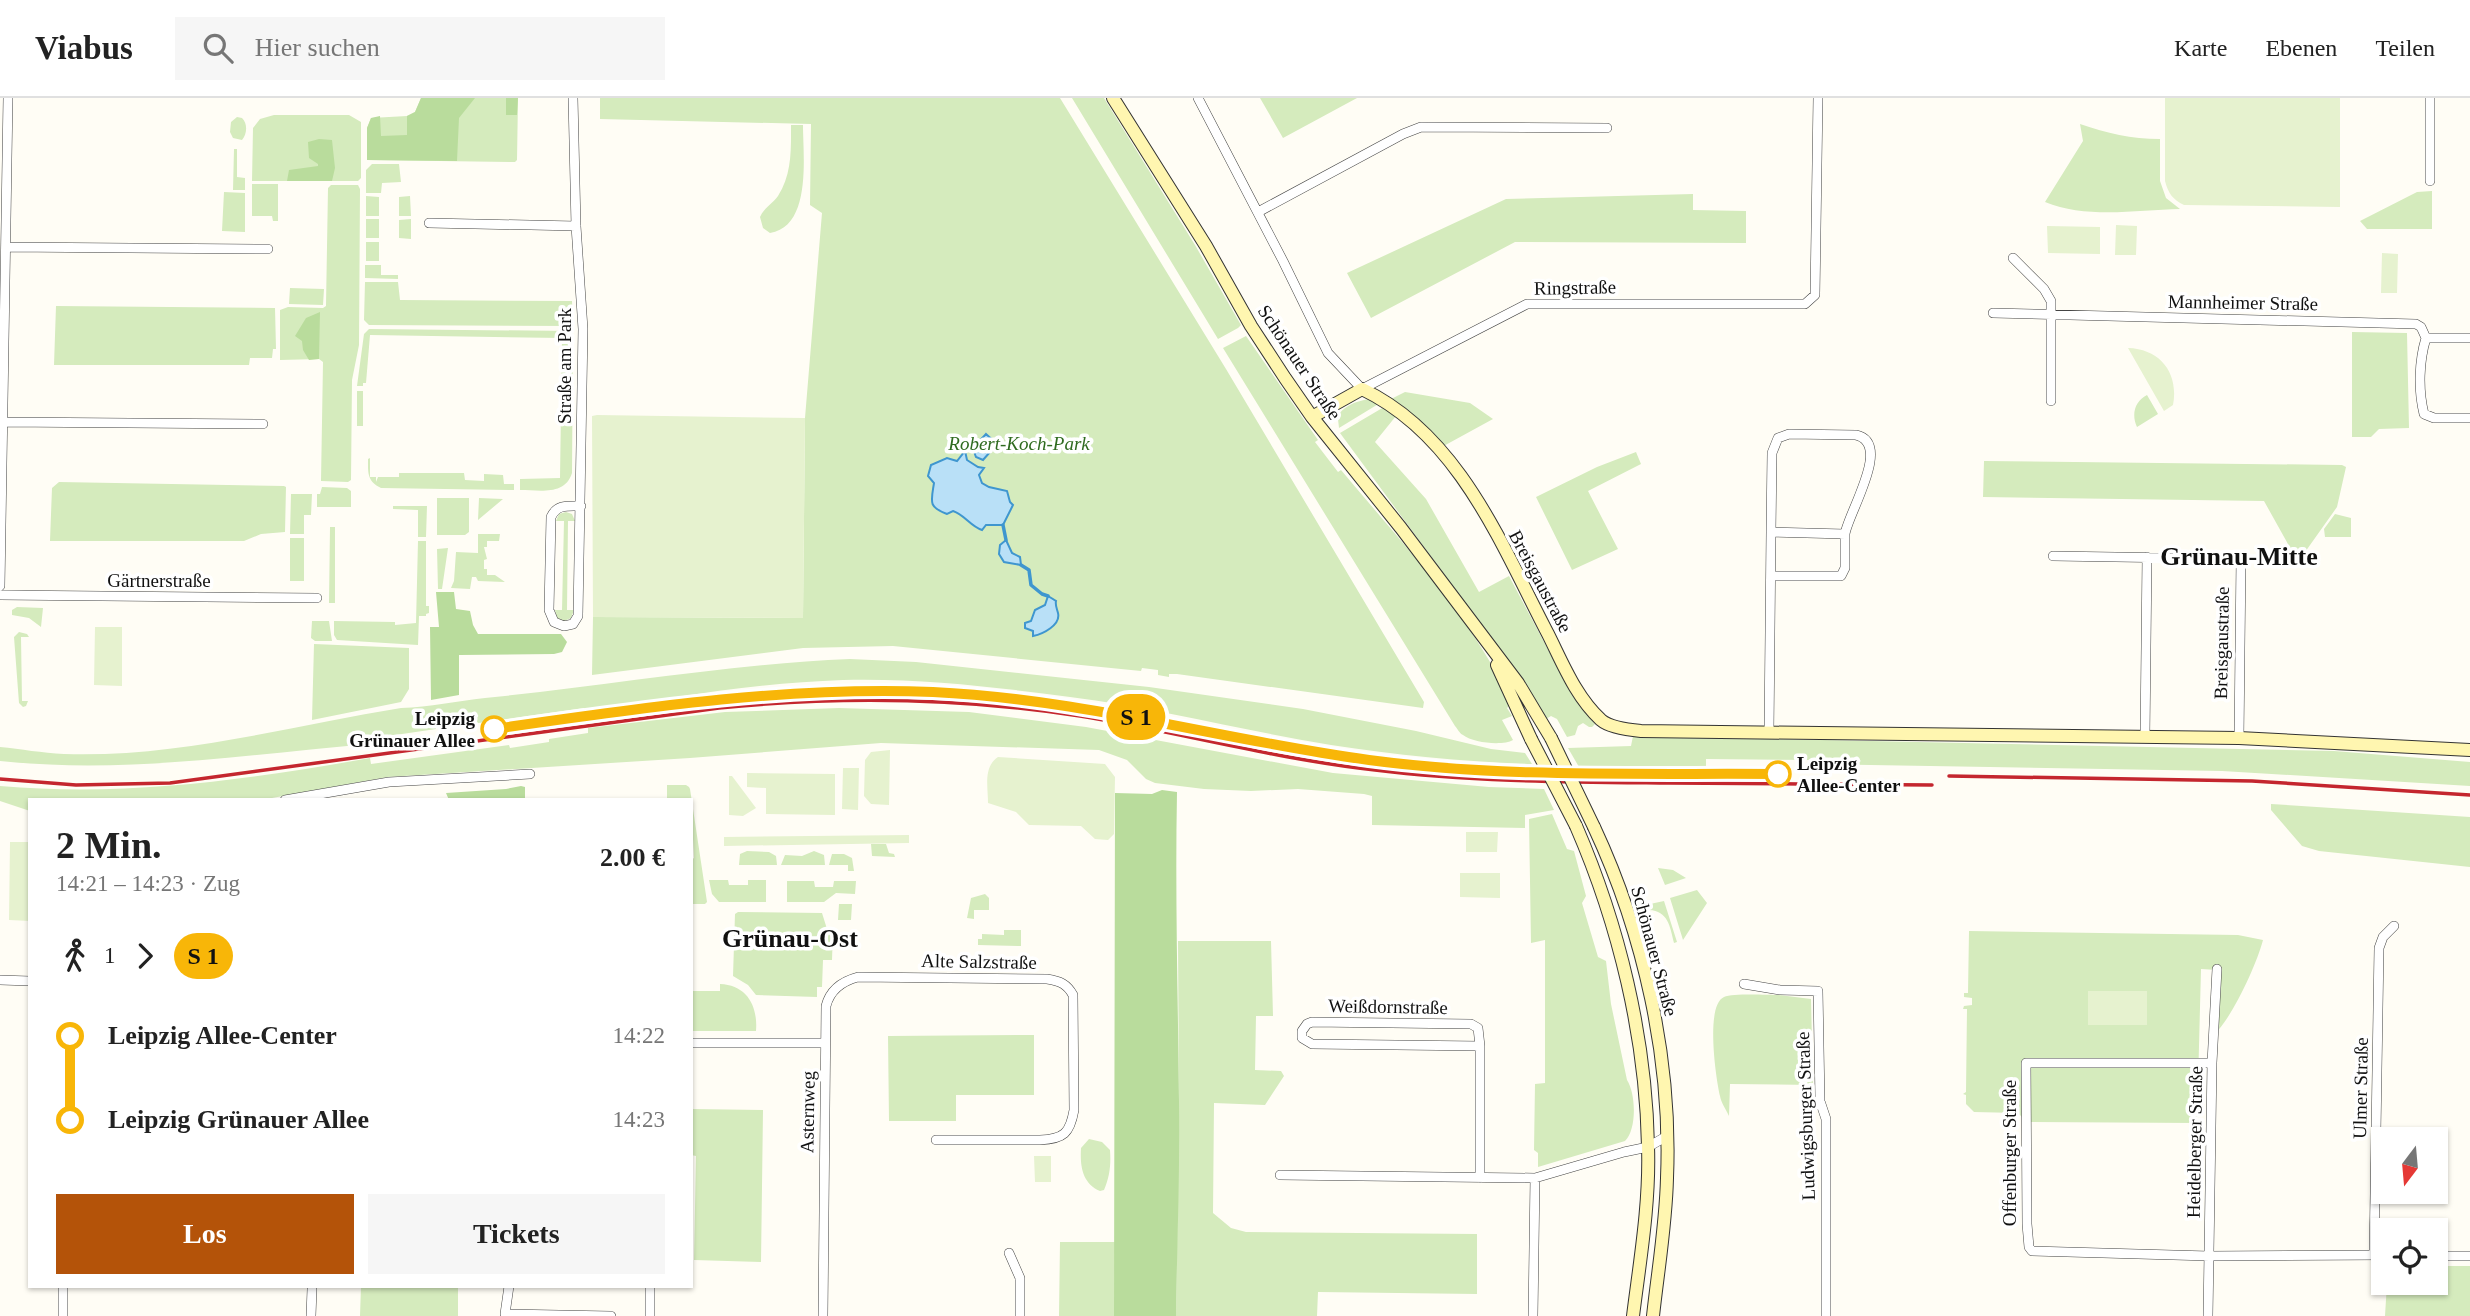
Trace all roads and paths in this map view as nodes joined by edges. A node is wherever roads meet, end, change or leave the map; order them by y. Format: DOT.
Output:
graph roads {
  1 [pos="8,98"];
  2 [pos="573,98"];
  3 [pos="1113,98"];
  4 [pos="1198,98"];
  5 [pos="1818,98"];
  6 [pos="2430,98"];
  7 [pos="1607,128"];
  8 [pos="2430,181"];
  9 [pos="1258,212"];
  10 [pos="429,223"];
  11 [pos="576,226"];
  12 [pos="6,247"];
  13 [pos="268,249"];
  14 [pos="2013,258"];
  15 [pos="1993,313"];
  16 [pos="2052,315"];
  17 [pos="2427,338"];
  18 [pos="2470,338"];
  19 [pos="1362,389"];
  20 [pos="2051,401"];
  21 [pos="1312,417"];
  22 [pos="2470,418"];
  23 [pos="4,422"];
  24 [pos="263,424"];
  25 [pos="581,506"];
  26 [pos="1771,532"];
  27 [pos="1845,534"];
  28 [pos="2053,556"];
  29 [pos="2147,557"];
  30 [pos="1771,576"];
  31 [pos="0,586"];
  32 [pos="0,596"];
  33 [pos="317,598"];
  34 [pos="1479,630"];
  35 [pos="1769,732"];
  36 [pos="2145,736"];
  37 [pos="2239,738"];
  38 [pos="2470,750"];
  39 [pos="530,774"];
  40 [pos="302,798"];
  41 [pos="2394,926"];
  42 [pos="2217,970"];
  43 [pos="0,980"];
  44 [pos="28,981"];
  45 [pos="1744,984"];
  46 [pos="693,1043"];
  47 [pos="825,1044"];
  48 [pos="1480,1045"];
  49 [pos="2213,1063"];
  50 [pos="1667,1136"];
  51 [pos="936,1140"];
  52 [pos="1648,1147"];
  53 [pos="1668,1151"];
  54 [pos="1280,1175"];
  55 [pos="1480,1178"];
  56 [pos="1535,1178"];
  57 [pos="2379,1218"];
  58 [pos="1009,1253"];
  59 [pos="2371,1255"];
  60 [pos="2209,1256"];
  61 [pos="2448,1256"];
  62 [pos="2470,1256"];
  63 [pos="63,1288"];
  64 [pos="509,1288"];
  65 [pos="650,1288"];
  66 [pos="312,1289"];
  67 [pos="62,1316"];
  68 [pos="312,1316"];
  69 [pos="611,1316"];
  70 [pos="650,1316"];
  71 [pos="823,1316"];
  72 [pos="1020,1316"];
  73 [pos="1533,1316"];
  74 [pos="1633,1316"];
  75 [pos="1653,1316"];
  76 [pos="1826,1316"];
  77 [pos="2208,1316"];
  1 -- 12 [label="street"];
  2 -- 11 [label="street, Straße am Park"];
  3 -- 21 [label="main road, Schönauer Straße"];
  4 -- 9 [label="street"];
  5 -- 19 [label="street, Ringstraße"];
  6 -- 8 [label="street"];
  7 -- 9 [label="street"];
  9 -- 19 [label="street"];
  10 -- 11 [label="street"];
  11 -- 25 [label="street, Straße am Park"];
  12 -- 13 [label="street"];
  12 -- 23 [label="street"];
  14 -- 16 [label="street"];
  15 -- 16 [label="street, Mannheimer Straße"];
  16 -- 17 [label="street, Mannheimer Straße"];
  16 -- 20 [label="street"];
  17 -- 18 [label="street, Mannheimer Straße"];
  17 -- 22 [label="street"];
  19 -- 21 [label="main road"];
  19 -- 35 [label="main road, Breisgaustraße"];
  21 -- 34 [label="main road, Schönauer Straße"];
  23 -- 24 [label="street"];
  23 -- 31 [label="street"];
  25 -- 25 [label="street, Straße am Park"];
  26 -- 27 [label="street"];
  26 -- 27 [label="street"];
  26 -- 30 [label="street"];
  27 -- 30 [label="street"];
  28 -- 29 [label="street, Breisgaustraße"];
  29 -- 36 [label="street"];
  29 -- 37 [label="street, Breisgaustraße"];
  30 -- 35 [label="street"];
  32 -- 33 [label="street, Gärtnerstraße"];
  34 -- 50 [label="main road, Schönauer Straße, bridge"];
  34 -- 52 [label="main road, Schönauer Straße, bridge"];
  35 -- 36 [label="main road, Breisgaustraße"];
  36 -- 37 [label="main road, Breisgaustraße"];
  37 -- 38 [label="main road, Breisgaustraße"];
  39 -- 40 [label="street"];
  41 -- 57 [label="street, Ulmer Straße"];
  42 -- 49 [label="street, Heidelberger Straße"];
  43 -- 44 [label="street"];
  45 -- 76 [label="street, Ludwigsburger Straße"];
  46 -- 47 [label="street, Asternweg"];
  47 -- 51 [label="street, Alte Salzstraße"];
  47 -- 71 [label="street, Asternweg"];
  48 -- 48 [label="street, Weißdornstraße"];
  48 -- 55 [label="street"];
  49 -- 60 [label="street, Heidelberger Straße"];
  49 -- 60 [label="street, Offenburger Straße"];
  50 -- 52 [label="street"];
  50 -- 53 [label="main road, Schönauer Straße"];
  52 -- 53 [label="street"];
  52 -- 56 [label="street"];
  52 -- 74 [label="main road, Schönauer Straße"];
  53 -- 75 [label="main road, Schönauer Straße"];
  54 -- 55 [label="street"];
  55 -- 56 [label="street"];
  56 -- 73 [label="street"];
  58 -- 72 [label="street"];
  59 -- 60 [label="street"];
  60 -- 77 [label="street, Heidelberger Straße"];
  61 -- 62 [label="street"];
  63 -- 67 [label="street"];
  64 -- 69 [label="street"];
  65 -- 70 [label="street"];
  66 -- 68 [label="street"];
}
